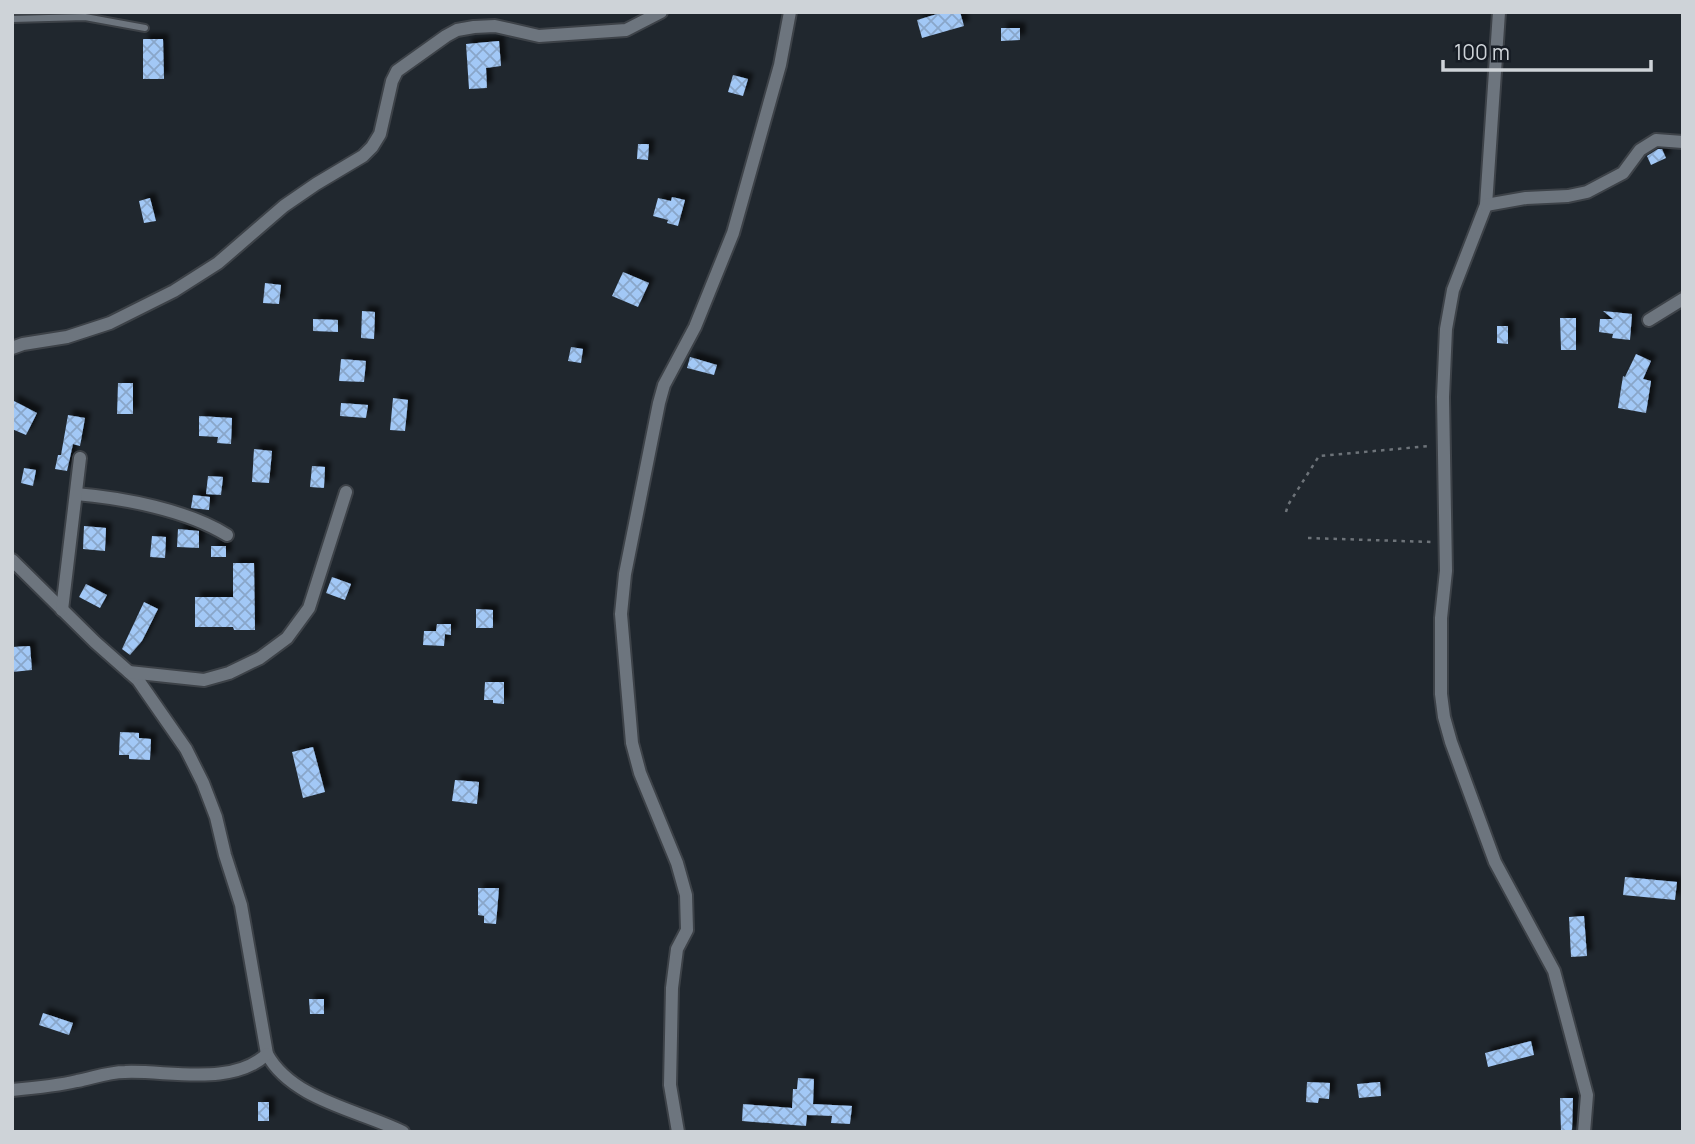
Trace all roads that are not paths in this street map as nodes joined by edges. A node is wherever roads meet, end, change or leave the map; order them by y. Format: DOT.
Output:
graph roads {
  1 [pos="661,12"];
  2 [pos="790,12"];
  3 [pos="1499,12"];
  4 [pos="12,19"];
  5 [pos="145,28"];
  6 [pos="1683,142"];
  7 [pos="1486,205"];
  8 [pos="1683,299"];
  9 [pos="1648,320"];
  10 [pos="12,348"];
  11 [pos="80,458"];
  12 [pos="346,492"];
  13 [pos="76,494"];
  14 [pos="227,535"];
  15 [pos="12,560"];
  16 [pos="62,610"];
  17 [pos="129,672"];
  18 [pos="267,1054"];
  19 [pos="12,1090"];
  20 [pos="403,1132"];
  21 [pos="678,1132"];
  22 [pos="1584,1132"];
  1 -- 10 [label="street"];
  2 -- 21 [label="street"];
  3 -- 7 [label="street"];
  4 -- 5 [label="lane"];
  6 -- 7 [label="street"];
  7 -- 22 [label="street"];
  8 -- 9 [label="street"];
  11 -- 13 [label="street"];
  12 -- 17 [label="street"];
  13 -- 14 [label="street"];
  13 -- 16 [label="street"];
  15 -- 16 [label="street"];
  16 -- 17 [label="street"];
  17 -- 18 [label="street"];
  18 -- 19 [label="street"];
  18 -- 20 [label="street"];
}
